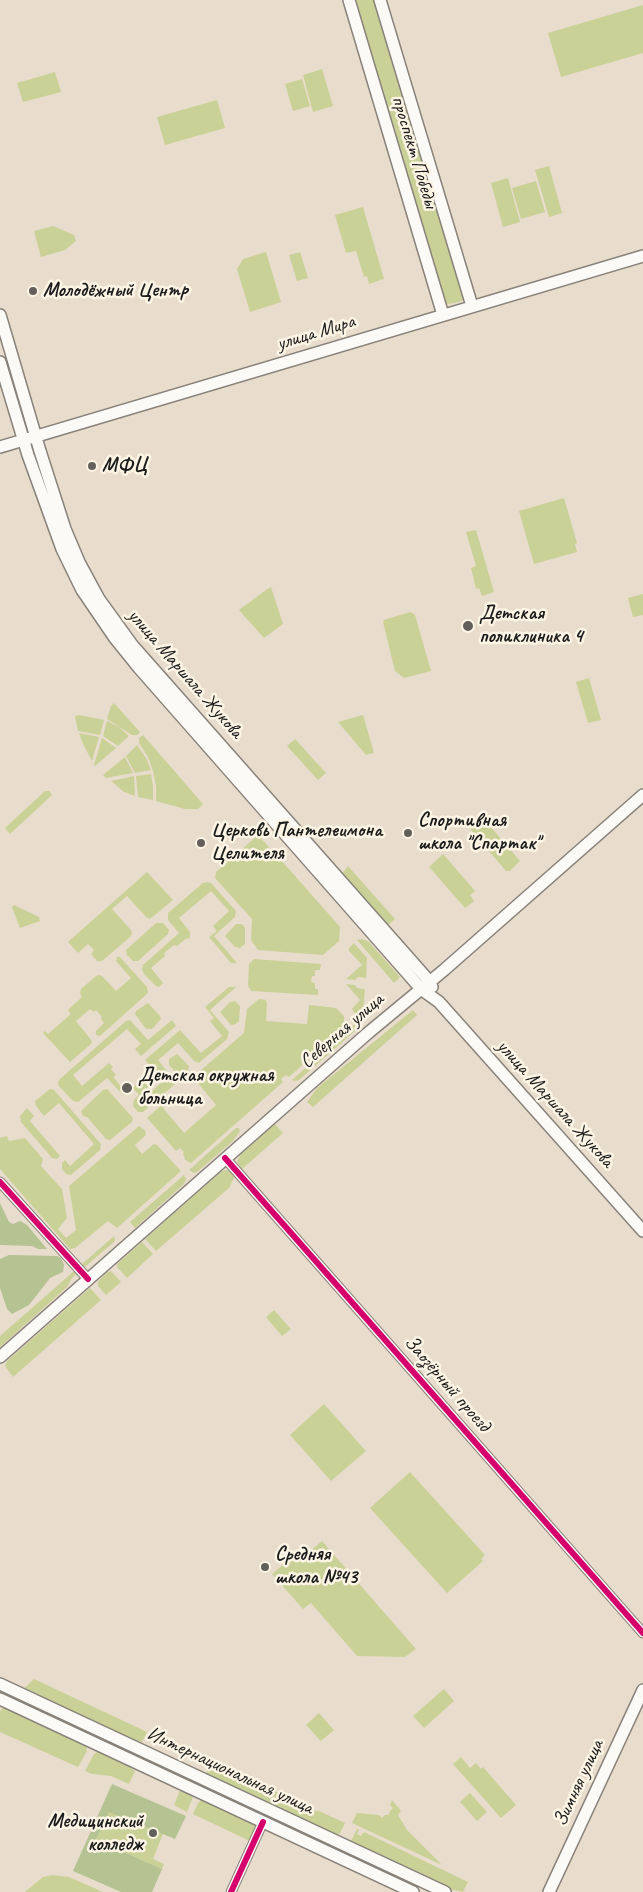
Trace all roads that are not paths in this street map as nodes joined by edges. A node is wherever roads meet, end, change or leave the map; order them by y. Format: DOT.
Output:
graph roads {
  1 [pos="349,0"];
  2 [pos="380,0"];
  3 [pos="643,256"];
  4 [pos="472,306"];
  5 [pos="0,315"];
  6 [pos="443,315"];
  7 [pos="0,362"];
  8 [pos="35,436"];
  9 [pos="24,440"];
  10 [pos="0,447"];
  11 [pos="60,531"];
  12 [pos="643,795"];
  13 [pos="425,985"];
  14 [pos="225,1158"];
  15 [pos="0,1182"];
  16 [pos="643,1232"];
  17 [pos="88,1279"];
  18 [pos="0,1357"];
  19 [pos="643,1633"];
  20 [pos="0,1684"];
  21 [pos="643,1690"];
  22 [pos="0,1699"];
  23 [pos="101,1731"];
  24 [pos="96,1743"];
  25 [pos="263,1822"];
  26 [pos="411,1876"];
  27 [pos="409,1890"];
  28 [pos="231,1892"];
  29 [pos="445,1892"];
  30 [pos="549,1892"];
  1 -- 6 [label="main road, проспект Победы"];
  2 -- 4 [label="main road, проспект Победы"];
  3 -- 4 [label="main road, улица Мира"];
  4 -- 6 [label="main road, улица Мира"];
  5 -- 8 [label="main road, улица Маршала Жукова"];
  6 -- 8 [label="main road, улица Мира"];
  7 -- 9 [label="main road, улица Маршала Жукова"];
  8 -- 9 [label="main road, улица Мира"];
  8 -- 11 [label="main road, улица Маршала Жукова"];
  9 -- 10 [label="main road, улица Мира"];
  9 -- 11 [label="main road, улица Маршала Жукова"];
  11 -- 13 [label="main road, улица Маршала Жукова"];
  12 -- 13 [label="main road, Северная улица"];
  13 -- 14 [label="main road, Северная улица"];
  13 -- 16 [label="main road, улица Маршала Жукова"];
  14 -- 17 [label="main road, Северная улица"];
  14 -- 19 [label="street, Заозёрный проезд"];
  15 -- 17 [label="street"];
  17 -- 18 [label="main road, Северная улица"];
  20 -- 23 [label="main road, Интернациональная улица"];
  21 -- 30 [label="main road, Зимняя улица"];
  22 -- 24 [label="main road, Интернациональная улица"];
  23 -- 24 [label="main road"];
  23 -- 26 [label="main road, Интернациональная улица"];
  24 -- 25 [label="main road, Интернациональная улица"];
  25 -- 27 [label="main road, Интернациональная улица"];
  25 -- 28 [label="street"];
  26 -- 27 [label="main road"];
  26 -- 29 [label="main road, Интернациональная улица"];
}
